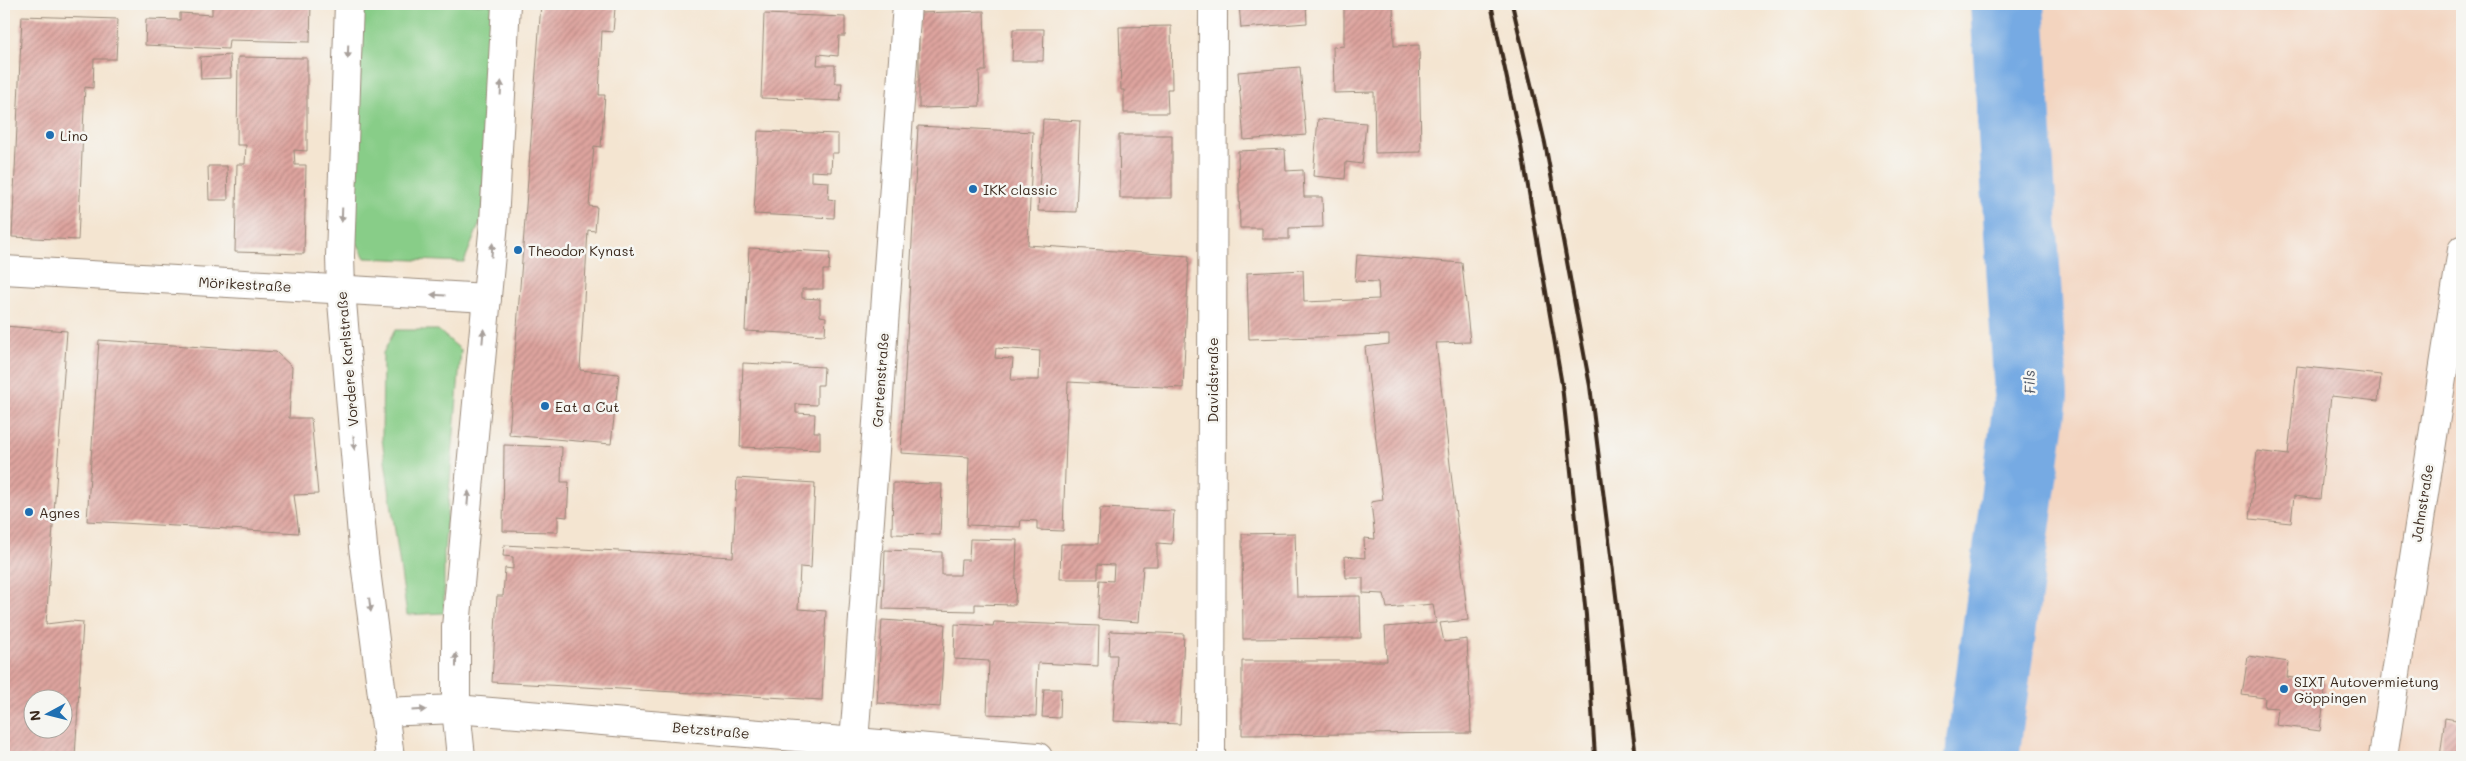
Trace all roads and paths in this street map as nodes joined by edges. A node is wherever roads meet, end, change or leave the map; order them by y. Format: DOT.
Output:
graph roads {
  1 [pos="349,4"];
  2 [pos="506,4"];
  3 [pos="907,4"];
  4 [pos="1213,4"];
  5 [pos="2462,250"];
  6 [pos="4,270"];
  7 [pos="342,290"];
  8 [pos="487,298"];
  9 [pos="456,709"];
  10 [pos="383,712"];
  11 [pos="853,749"];
  12 [pos="390,757"];
  13 [pos="461,757"];
  14 [pos="1038,757"];
  15 [pos="1211,757"];
  16 [pos="2383,757"];
  1 -- 7 [label="street, Vordere Karlstraße, one-way"];
  8 -- 2 [label="street, one-way"];
  3 -- 11 [label="street, Gartenstraße"];
  4 -- 15 [label="street, Davidstraße"];
  5 -- 16 [label="street, Jahnstraße"];
  6 -- 7 [label="street, Mörikestraße"];
  8 -- 7 [label="street, Mörikestraße, one-way"];
  7 -- 10 [label="street, Vordere Karlstraße, one-way"];
  9 -- 8 [label="street, one-way"];
  10 -- 9 [label="street, Betzstraße, one-way"];
  9 -- 11 [label="street, Betzstraße"];
  9 -- 13 [label="street"];
  10 -- 12 [label="street, Vordere Karlstraße"];
  11 -- 14 [label="street, Betzstraße"];
}
